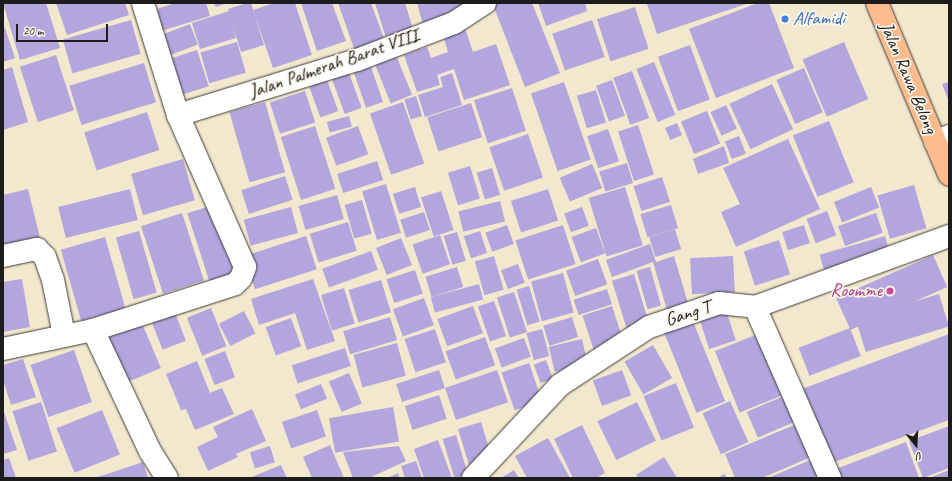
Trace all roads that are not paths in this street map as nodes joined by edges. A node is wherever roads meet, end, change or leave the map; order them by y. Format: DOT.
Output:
graph roads {
  1 [pos="143,3"];
  2 [pos="484,3"];
  3 [pos="881,5"];
  4 [pos="178,115"];
  5 [pos="942,139"];
  6 [pos="949,174"];
  7 [pos="949,236"];
  8 [pos="3,256"];
  9 [pos="755,307"];
  10 [pos="93,330"];
  11 [pos="64,336"];
  12 [pos="3,349"];
  13 [pos="167,478"];
  14 [pos="473,478"];
  15 [pos="830,478"];
  1 -- 4 [label="street"];
  2 -- 4 [label="street, Jalan Palmerah Barat VIII"];
  3 -- 5 [label="main road, Jalan Rawa Belong"];
  4 -- 10 [label="street"];
  5 -- 6 [label="main road, Jalan Rawa Belong"];
  7 -- 9 [label="street, Gang T"];
  8 -- 11 [label="street"];
  9 -- 14 [label="street, Gang T"];
  9 -- 15 [label="street"];
  10 -- 11 [label="street"];
  10 -- 13 [label="street"];
  11 -- 12 [label="street"];
}
